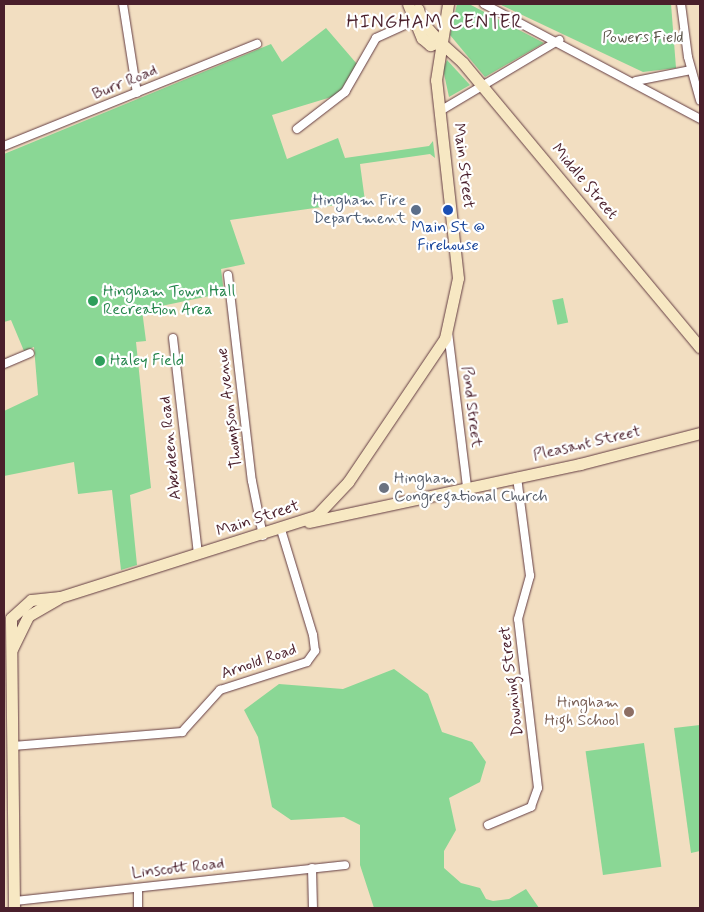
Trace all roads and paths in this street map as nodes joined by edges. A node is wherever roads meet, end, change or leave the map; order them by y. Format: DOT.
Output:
graph roads {
  1 [pos="122,4"];
  2 [pos="408,4"];
  3 [pos="416,4"];
  4 [pos="448,4"];
  5 [pos="484,4"];
  6 [pos="681,4"];
  7 [pos="417,19"];
  8 [pos="559,40"];
  9 [pos="440,42"];
  10 [pos="257,44"];
  11 [pos="691,70"];
  12 [pos="636,81"];
  13 [pos="484,87"];
  14 [pos="137,93"];
  15 [pos="700,100"];
  16 [pos="440,111"];
  17 [pos="700,119"];
  18 [pos="297,129"];
  19 [pos="4,146"];
  20 [pos="228,275"];
  21 [pos="448,330"];
  22 [pos="173,338"];
  23 [pos="700,347"];
  24 [pos="30,353"];
  25 [pos="4,364"];
  26 [pos="700,433"];
  27 [pos="517,477"];
  28 [pos="467,487"];
  29 [pos="305,522"];
  30 [pos="282,530"];
  31 [pos="263,536"];
  32 [pos="198,556"];
  33 [pos="60,597"];
  34 [pos="7,614"];
  35 [pos="22,624"];
  36 [pos="10,653"];
  37 [pos="13,746"];
  38 [pos="488,825"];
  39 [pos="9,838"];
  40 [pos="345,865"];
  41 [pos="312,868"];
  42 [pos="138,888"];
  43 [pos="14,905"];
  44 [pos="138,908"];
  45 [pos="313,908"];
  1 -- 14 [label="street"];
  2 -- 7 [label="main road"];
  3 -- 7 [label="main road"];
  4 -- 9 [label="main road, Main Street"];
  5 -- 8 [label="street"];
  6 -- 11 [label="street"];
  7 -- 9 [label="main road"];
  7 -- 18 [label="street"];
  8 -- 12 [label="street"];
  8 -- 13 [label="street"];
  9 -- 13 [label="main road, Middle Street"];
  9 -- 16 [label="main road, Main Street"];
  10 -- 14 [label="street, Burr Road"];
  11 -- 12 [label="street"];
  11 -- 15 [label="street"];
  12 -- 17 [label="street"];
  13 -- 16 [label="street"];
  13 -- 23 [label="main road, Middle Street"];
  14 -- 19 [label="street, Burr Road"];
  16 -- 21 [label="main road, Main Street"];
  20 -- 31 [label="street, Thompson Avenue"];
  21 -- 28 [label="street, Pond Street"];
  21 -- 29 [label="main road, Main Street"];
  22 -- 32 [label="street, Aberdeen Road"];
  24 -- 25 [label="street"];
  26 -- 27 [label="main road, Pleasant Street"];
  27 -- 28 [label="main road, Pleasant Street"];
  27 -- 38 [label="street, Downing Street"];
  28 -- 29 [label="main road, Pleasant Street"];
  29 -- 30 [label="main road, Main Street"];
  30 -- 31 [label="main road, Main Street"];
  30 -- 37 [label="street, Arnold Road"];
  31 -- 32 [label="main road, Main Street"];
  32 -- 33 [label="main road, Main Street"];
  33 -- 34 [label="main road, Main Street"];
  33 -- 35 [label="main road"];
  34 -- 35 [label="main road"];
  34 -- 36 [label="main road"];
  35 -- 36 [label="main road"];
  36 -- 37 [label="main road"];
  37 -- 39 [label="main road"];
  39 -- 43 [label="main road"];
  40 -- 41 [label="street, Linscott Road"];
  41 -- 42 [label="street, Linscott Road"];
  41 -- 45 [label="street"];
  42 -- 43 [label="street, Linscott Road"];
  42 -- 44 [label="street"];
}
